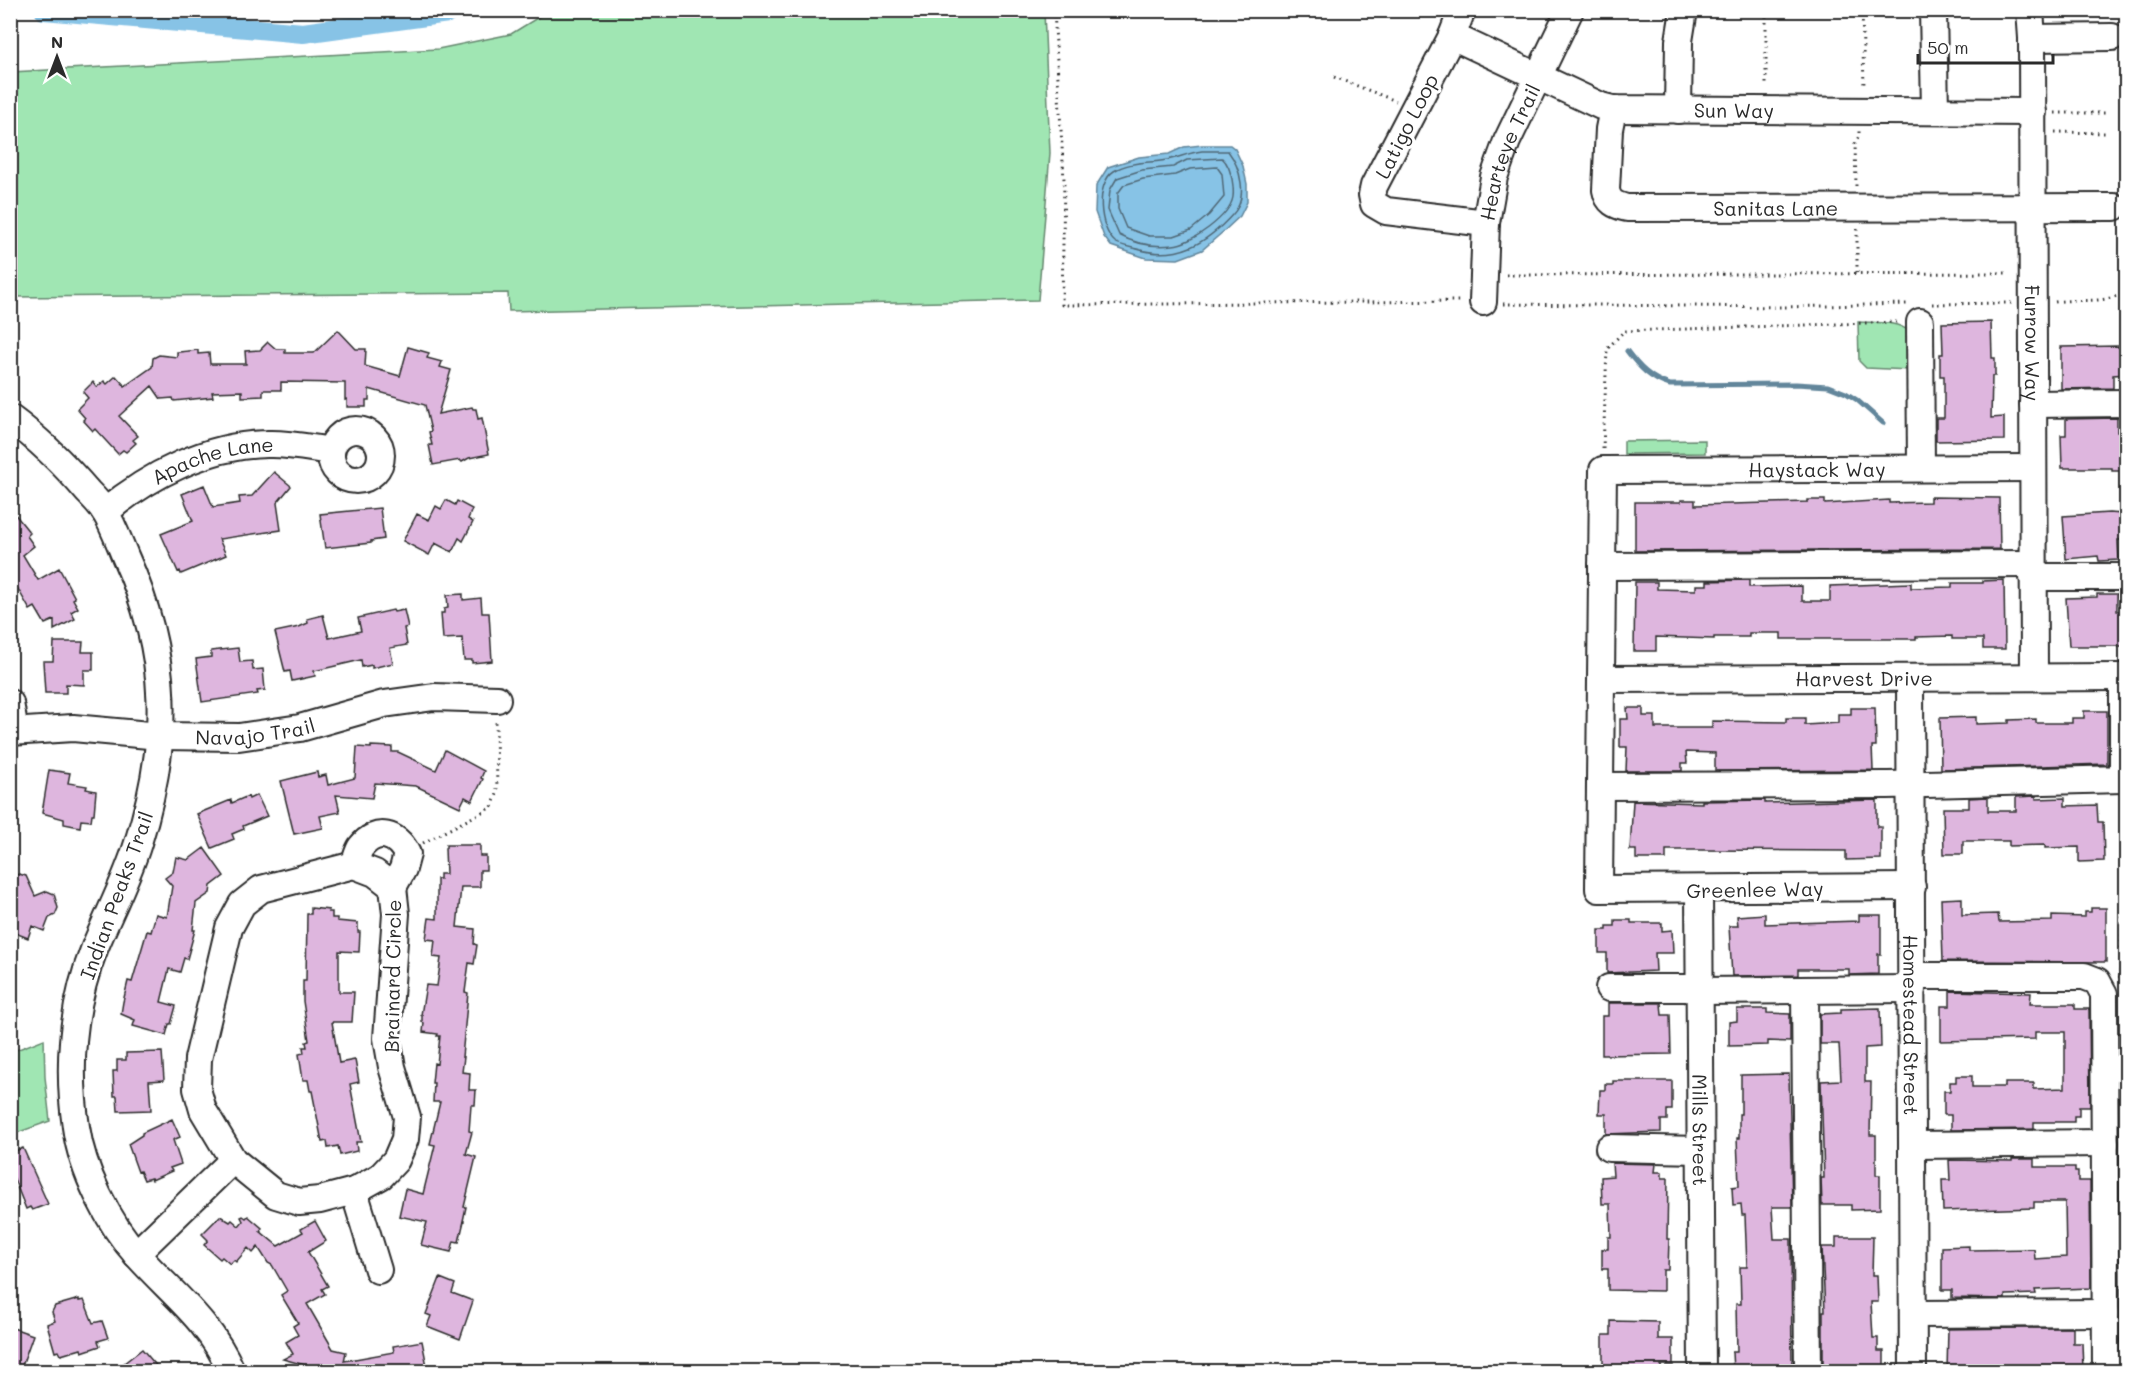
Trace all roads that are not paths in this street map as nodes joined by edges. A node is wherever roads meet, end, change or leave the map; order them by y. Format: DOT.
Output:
graph roads {
  1 [pos="1462,10"];
  2 [pos="1570,10"];
  3 [pos="1684,10"];
  4 [pos="1933,10"];
  5 [pos="2030,10"];
  6 [pos="1452,36"];
  7 [pos="2112,37"];
  8 [pos="2032,38"];
  9 [pos="1539,77"];
  10 [pos="1613,110"];
  11 [pos="1678,110"];
  12 [pos="1935,110"];
  13 [pos="2044,112"];
  14 [pos="2034,207"];
  15 [pos="2114,207"];
  16 [pos="1486,223"];
  17 [pos="1483,302"];
  18 [pos="1911,322"];
  19 [pos="2127,403"];
  20 [pos="2033,404"];
  21 [pos="10,418"];
  22 [pos="331,451"];
  23 [pos="1921,468"];
  24 [pos="2033,468"];
  25 [pos="105,512"];
  26 [pos="1602,566"];
  27 [pos="2033,571"];
  28 [pos="2127,577"];
  29 [pos="2034,677"];
  30 [pos="2125,677"];
  31 [pos="1602,679"];
  32 [pos="1910,679"];
  33 [pos="497,699"];
  34 [pos="10,703"];
  35 [pos="13,731"];
  36 [pos="160,736"];
  37 [pos="1911,784"];
  38 [pos="1600,786"];
  39 [pos="354,865"];
  40 [pos="393,887"];
  41 [pos="1912,887"];
  42 [pos="1699,890"];
  43 [pos="1912,982"];
  44 [pos="1609,988"];
  45 [pos="1699,990"];
  46 [pos="1805,990"];
  47 [pos="2105,1143"];
  48 [pos="1912,1145"];
  49 [pos="1609,1148"];
  50 [pos="1700,1150"];
  51 [pos="233,1160"];
  52 [pos="354,1191"];
  53 [pos="136,1254"];
  54 [pos="378,1270"];
  55 [pos="2106,1313"];
  56 [pos="1913,1314"];
  57 [pos="232,1371"];
  58 [pos="1702,1371"];
  59 [pos="1808,1371"];
  60 [pos="1913,1371"];
  61 [pos="2106,1371"];
  1 -- 6 [label="street, Latigo Loop"];
  2 -- 9 [label="street, Hearteye Trail"];
  3 -- 11 [label="street"];
  4 -- 12 [label="street"];
  5 -- 8 [label="street, Furrow Way"];
  6 -- 9 [label="street, Sun Way"];
  6 -- 16 [label="street, Latigo Loop"];
  7 -- 8 [label="street"];
  8 -- 13 [label="street, Furrow Way"];
  9 -- 10 [label="street, Sun Way"];
  9 -- 16 [label="street, Hearteye Trail"];
  10 -- 11 [label="street, Sun Way"];
  10 -- 14 [label="street, Sanitas Lane"];
  11 -- 12 [label="street, Sun Way"];
  12 -- 13 [label="street, Sun Way"];
  13 -- 14 [label="street, Furrow Way"];
  14 -- 15 [label="street"];
  14 -- 20 [label="street, Furrow Way"];
  16 -- 17 [label="street, Hearteye Trail"];
  18 -- 23 [label="street"];
  19 -- 20 [label="street"];
  20 -- 24 [label="street, Furrow Way"];
  21 -- 25 [label="street, Indian Peaks Trail"];
  22 -- 25 [label="street, Apache Lane"];
  23 -- 24 [label="street, Haystack Way"];
  23 -- 26 [label="street, Haystack Way"];
  24 -- 27 [label="street, Furrow Way"];
  25 -- 36 [label="street, Indian Peaks Trail"];
  26 -- 27 [label="street"];
  26 -- 31 [label="street"];
  27 -- 28 [label="street"];
  27 -- 29 [label="street, Furrow Way"];
  29 -- 30 [label="street, Harvest Drive"];
  29 -- 32 [label="street, Harvest Drive"];
  30 -- 37 [label="street"];
  31 -- 32 [label="street, Harvest Drive"];
  31 -- 38 [label="street"];
  32 -- 37 [label="street, Homestead Street"];
  33 -- 36 [label="street, Navajo Trail"];
  34 -- 35 [label="street"];
  35 -- 36 [label="street, Navajo Trail"];
  36 -- 53 [label="street, Indian Peaks Trail"];
  37 -- 38 [label="street"];
  37 -- 41 [label="street, Homestead Street"];
  38 -- 42 [label="street, Greenlee Way"];
  39 -- 40 [label="street, Brainard Circle"];
  39 -- 40 [label="street, Brainard Circle"];
  39 -- 51 [label="street, Brainard Circle"];
  40 -- 52 [label="street, Brainard Circle"];
  41 -- 42 [label="street, Greenlee Way"];
  41 -- 43 [label="street, Homestead Street"];
  42 -- 45 [label="street, Mills Street"];
  43 -- 46 [label="street"];
  43 -- 47 [label="street"];
  43 -- 48 [label="street, Homestead Street"];
  44 -- 45 [label="street"];
  45 -- 46 [label="street"];
  45 -- 50 [label="street, Mills Street"];
  46 -- 59 [label="street"];
  47 -- 48 [label="street"];
  47 -- 55 [label="street"];
  48 -- 56 [label="street, Homestead Street"];
  49 -- 50 [label="street"];
  50 -- 58 [label="street, Mills Street"];
  51 -- 52 [label="street, Brainard Circle"];
  51 -- 53 [label="street"];
  52 -- 54 [label="street"];
  53 -- 57 [label="street, Indian Peaks Trail"];
  55 -- 56 [label="street"];
  55 -- 61 [label="street"];
  56 -- 60 [label="street, Homestead Street"];
}
